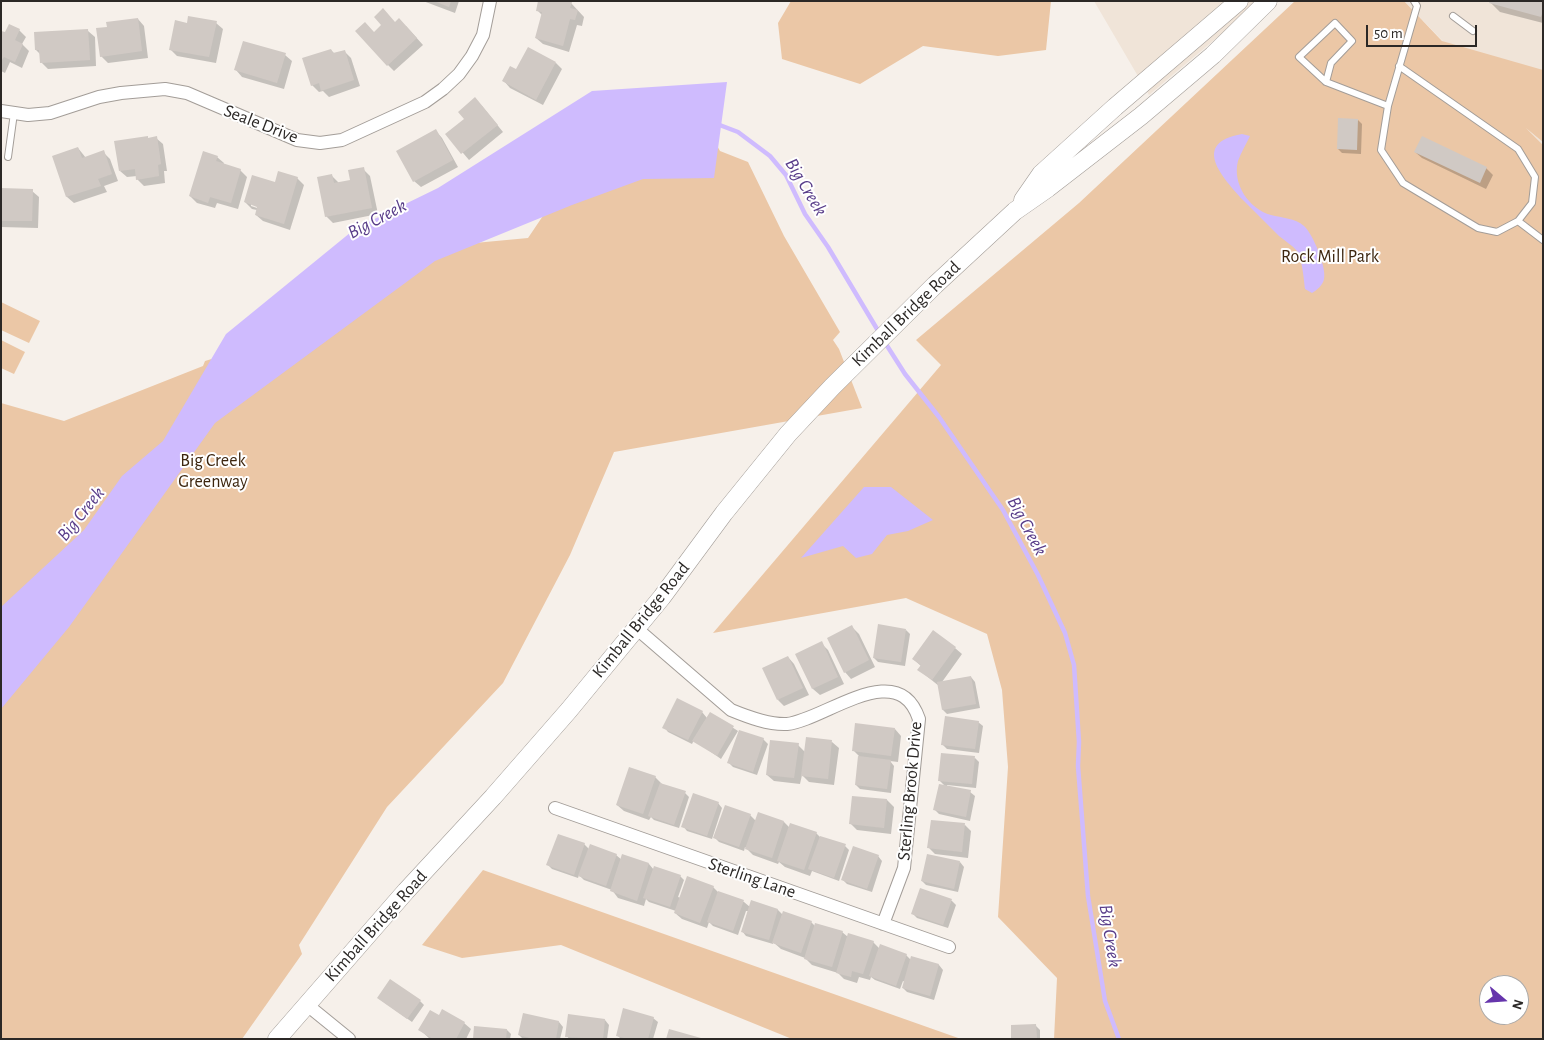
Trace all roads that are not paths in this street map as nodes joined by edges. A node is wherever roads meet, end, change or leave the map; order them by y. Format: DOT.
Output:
graph roads {
  1 [pos="490,1"];
  2 [pos="1239,1"];
  3 [pos="1268,1"];
  4 [pos="1414,1"];
  5 [pos="1453,16"];
  6 [pos="1473,31"];
  7 [pos="1399,66"];
  8 [pos="1326,82"];
  9 [pos="1388,106"];
  10 [pos="8,112"];
  11 [pos="8,157"];
  12 [pos="1015,211"];
  13 [pos="1518,220"];
  14 [pos="1543,240"];
  15 [pos="636,628"];
  16 [pos="555,808"];
  17 [pos="883,924"];
  18 [pos="949,947"];
  19 [pos="306,1004"];
  20 [pos="277,1039"];
  21 [pos="349,1039"];
  1 -- 10 [label="street, Seale Drive"];
  2 -- 12 [label="street, Kimball Bridge Road"];
  3 -- 12 [label="street, Kimball Bridge Road"];
  4 -- 7 [label="lane"];
  5 -- 6 [label="lane"];
  7 -- 9 [label="lane"];
  7 -- 13 [label="lane"];
  8 -- 8 [label="lane"];
  8 -- 9 [label="lane"];
  9 -- 13 [label="lane"];
  10 -- 11 [label="lane"];
  12 -- 15 [label="street, Kimball Bridge Road"];
  13 -- 14 [label="lane"];
  15 -- 17 [label="street, Sterling Brook Drive"];
  15 -- 19 [label="street, Kimball Bridge Road"];
  16 -- 17 [label="street, Sterling Lane"];
  17 -- 18 [label="street, Sterling Lane"];
  19 -- 20 [label="street, Kimball Bridge Road"];
  19 -- 21 [label="street"];
}
